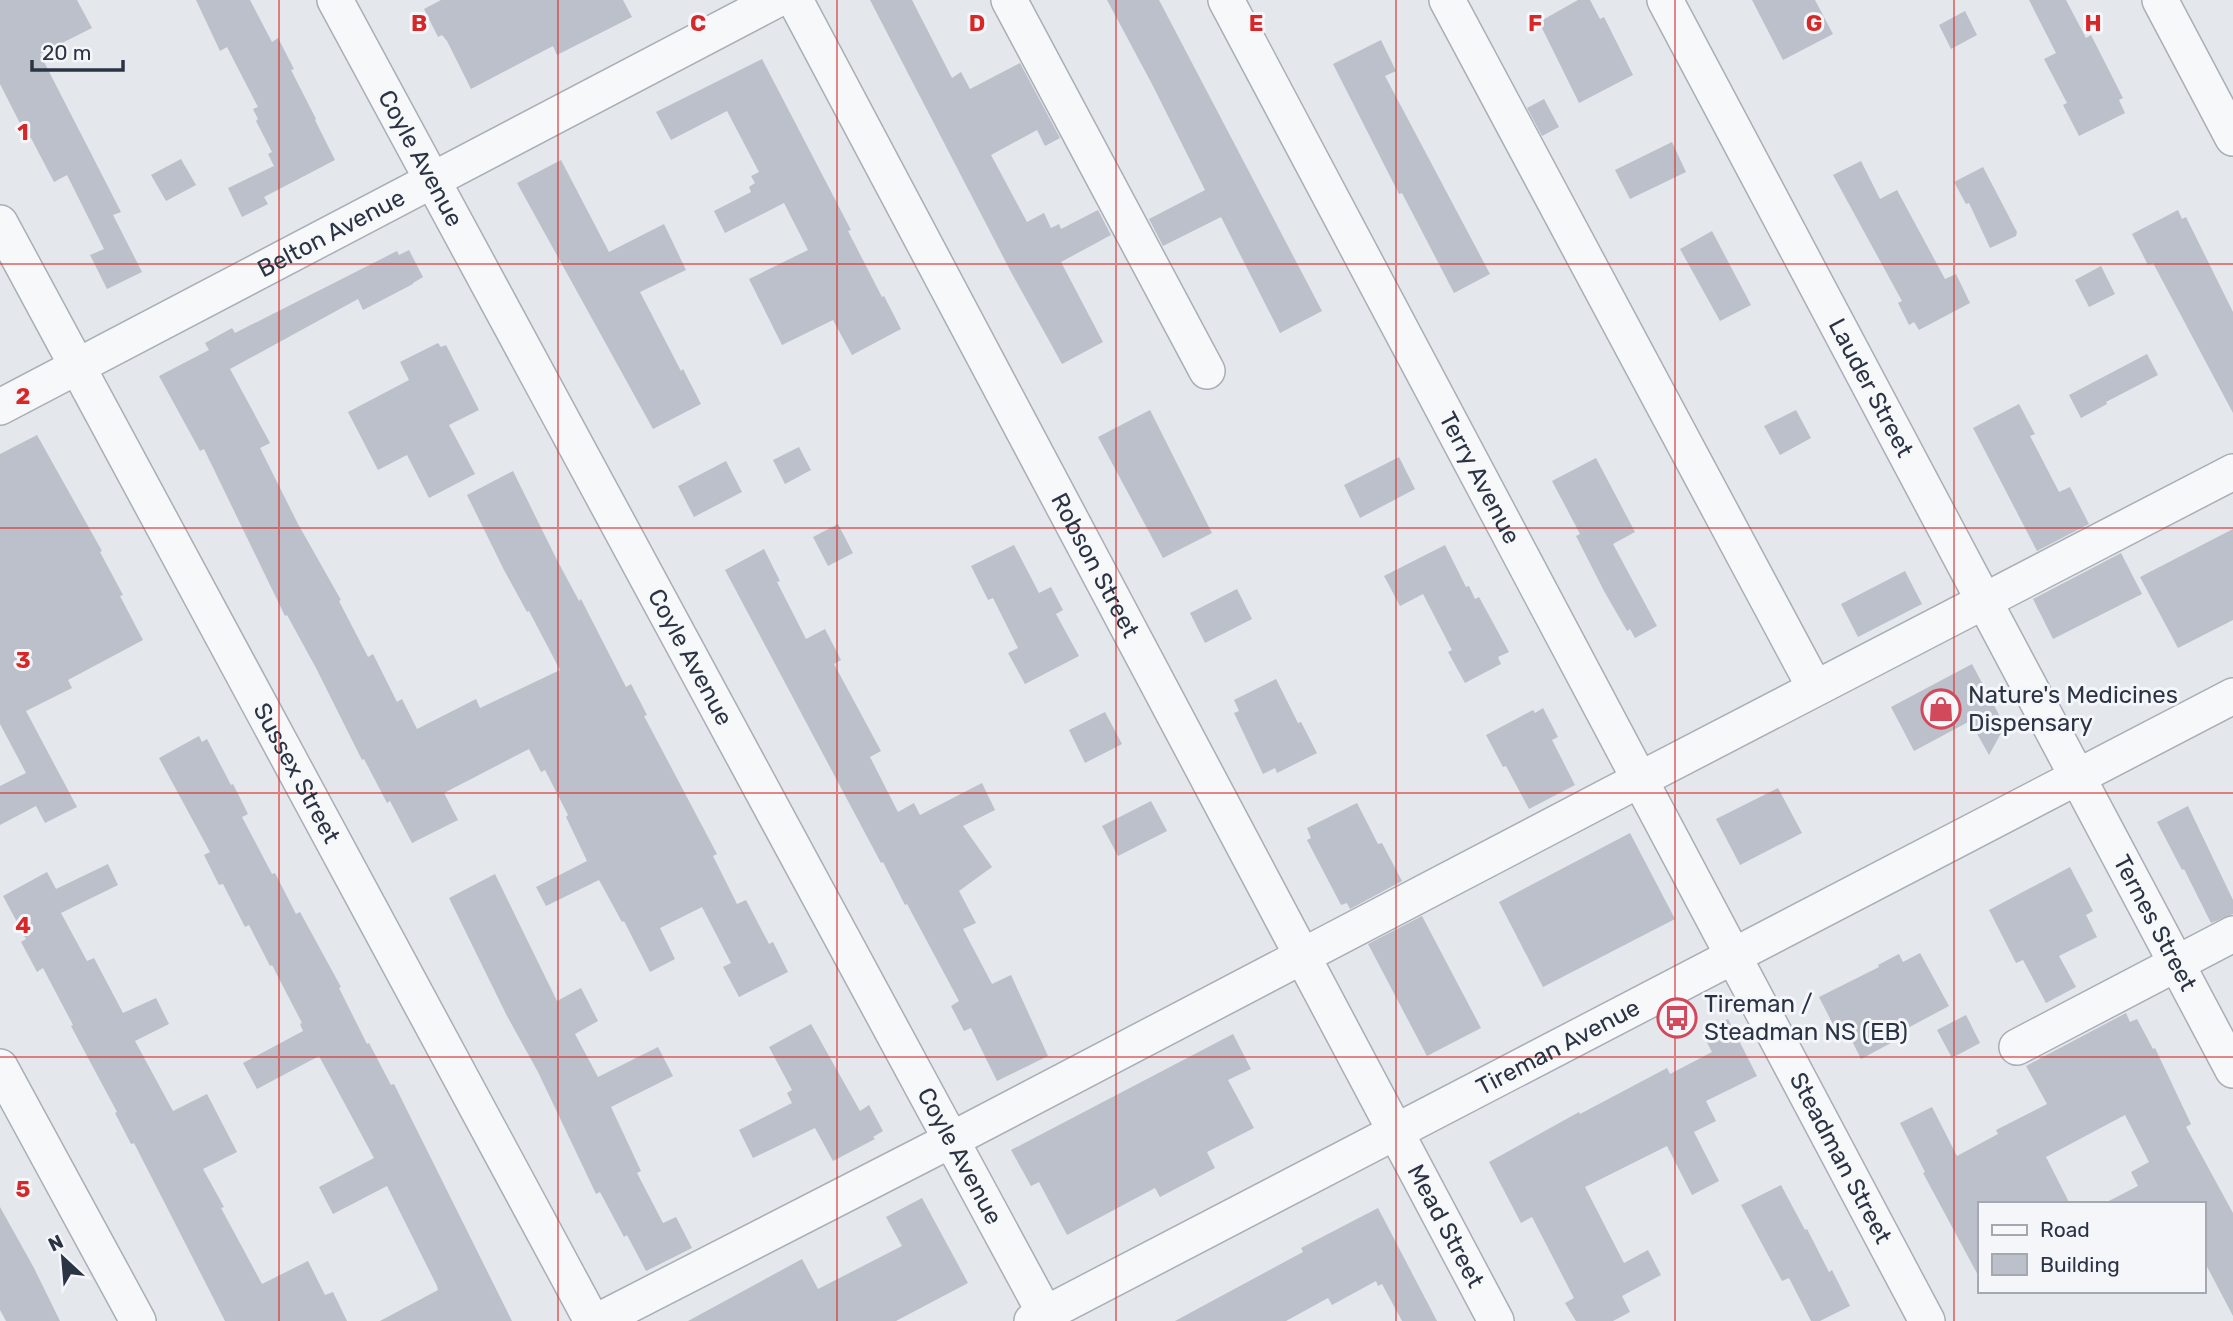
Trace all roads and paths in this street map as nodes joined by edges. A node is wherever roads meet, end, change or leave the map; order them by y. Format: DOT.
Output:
graph roads {
  1 [pos="335,0"];
  2 [pos="776,0"];
  3 [pos="795,0"];
  4 [pos="1009,0"];
  5 [pos="1226,0"];
  6 [pos="1447,0"];
  7 [pos="1665,0"];
  8 [pos="2160,0"];
  9 [pos="2233,138"];
  10 [pos="432,180"];
  11 [pos="0,223"];
  12 [pos="78,367"];
  13 [pos="1207,371"];
  14 [pos="0,407"];
  15 [pos="2233,472"];
  16 [pos="1984,600"];
  17 [pos="1815,688"];
  18 [pos="2233,696"];
  19 [pos="2078,777"];
  20 [pos="1639,779"];
  21 [pos="2233,934"];
  22 [pos="1302,956"];
  23 [pos="1733,957"];
  24 [pos="2177,963"];
  25 [pos="2017,1047"];
  26 [pos="0,1067"];
  27 [pos="2233,1070"];
  28 [pos="1396,1132"];
  29 [pos="951,1140"];
  30 [pos="1042,1319"];
  31 [pos="1492,1320"];
  32 [pos="138,1321"];
  33 [pos="592,1321"];
  34 [pos="598,1321"];
  35 [pos="1927,1321"];
  1 -- 10 [label="street, Coyle Avenue"];
  2 -- 10 [label="street, Belton Avenue"];
  3 -- 22 [label="street, Robson Street"];
  4 -- 13 [label="street"];
  5 -- 20 [label="street, Terry Avenue"];
  6 -- 17 [label="street"];
  7 -- 16 [label="street, Lauder Street"];
  8 -- 9 [label="street"];
  10 -- 12 [label="street, Belton Avenue"];
  10 -- 29 [label="street, Coyle Avenue"];
  11 -- 12 [label="street, Sussex Street"];
  12 -- 14 [label="street, Belton Avenue"];
  12 -- 33 [label="street, Sussex Street"];
  15 -- 16 [label="street"];
  16 -- 17 [label="street"];
  16 -- 19 [label="street, Lauder Street"];
  17 -- 20 [label="street"];
  18 -- 19 [label="street, Tireman Avenue"];
  19 -- 23 [label="street, Tireman Avenue"];
  19 -- 24 [label="street, Ternes Street"];
  20 -- 22 [label="street"];
  20 -- 23 [label="street, Terry Avenue"];
  21 -- 24 [label="street"];
  22 -- 28 [label="street, Robson Street"];
  22 -- 29 [label="street"];
  23 -- 28 [label="street, Tireman Avenue"];
  23 -- 35 [label="street, Steadman Street"];
  24 -- 25 [label="street"];
  24 -- 27 [label="street, Ternes Street"];
  26 -- 32 [label="street"];
  28 -- 30 [label="street, Tireman Avenue"];
  28 -- 31 [label="street, Mead Street"];
  29 -- 30 [label="street, Coyle Avenue"];
  29 -- 34 [label="street"];
}
